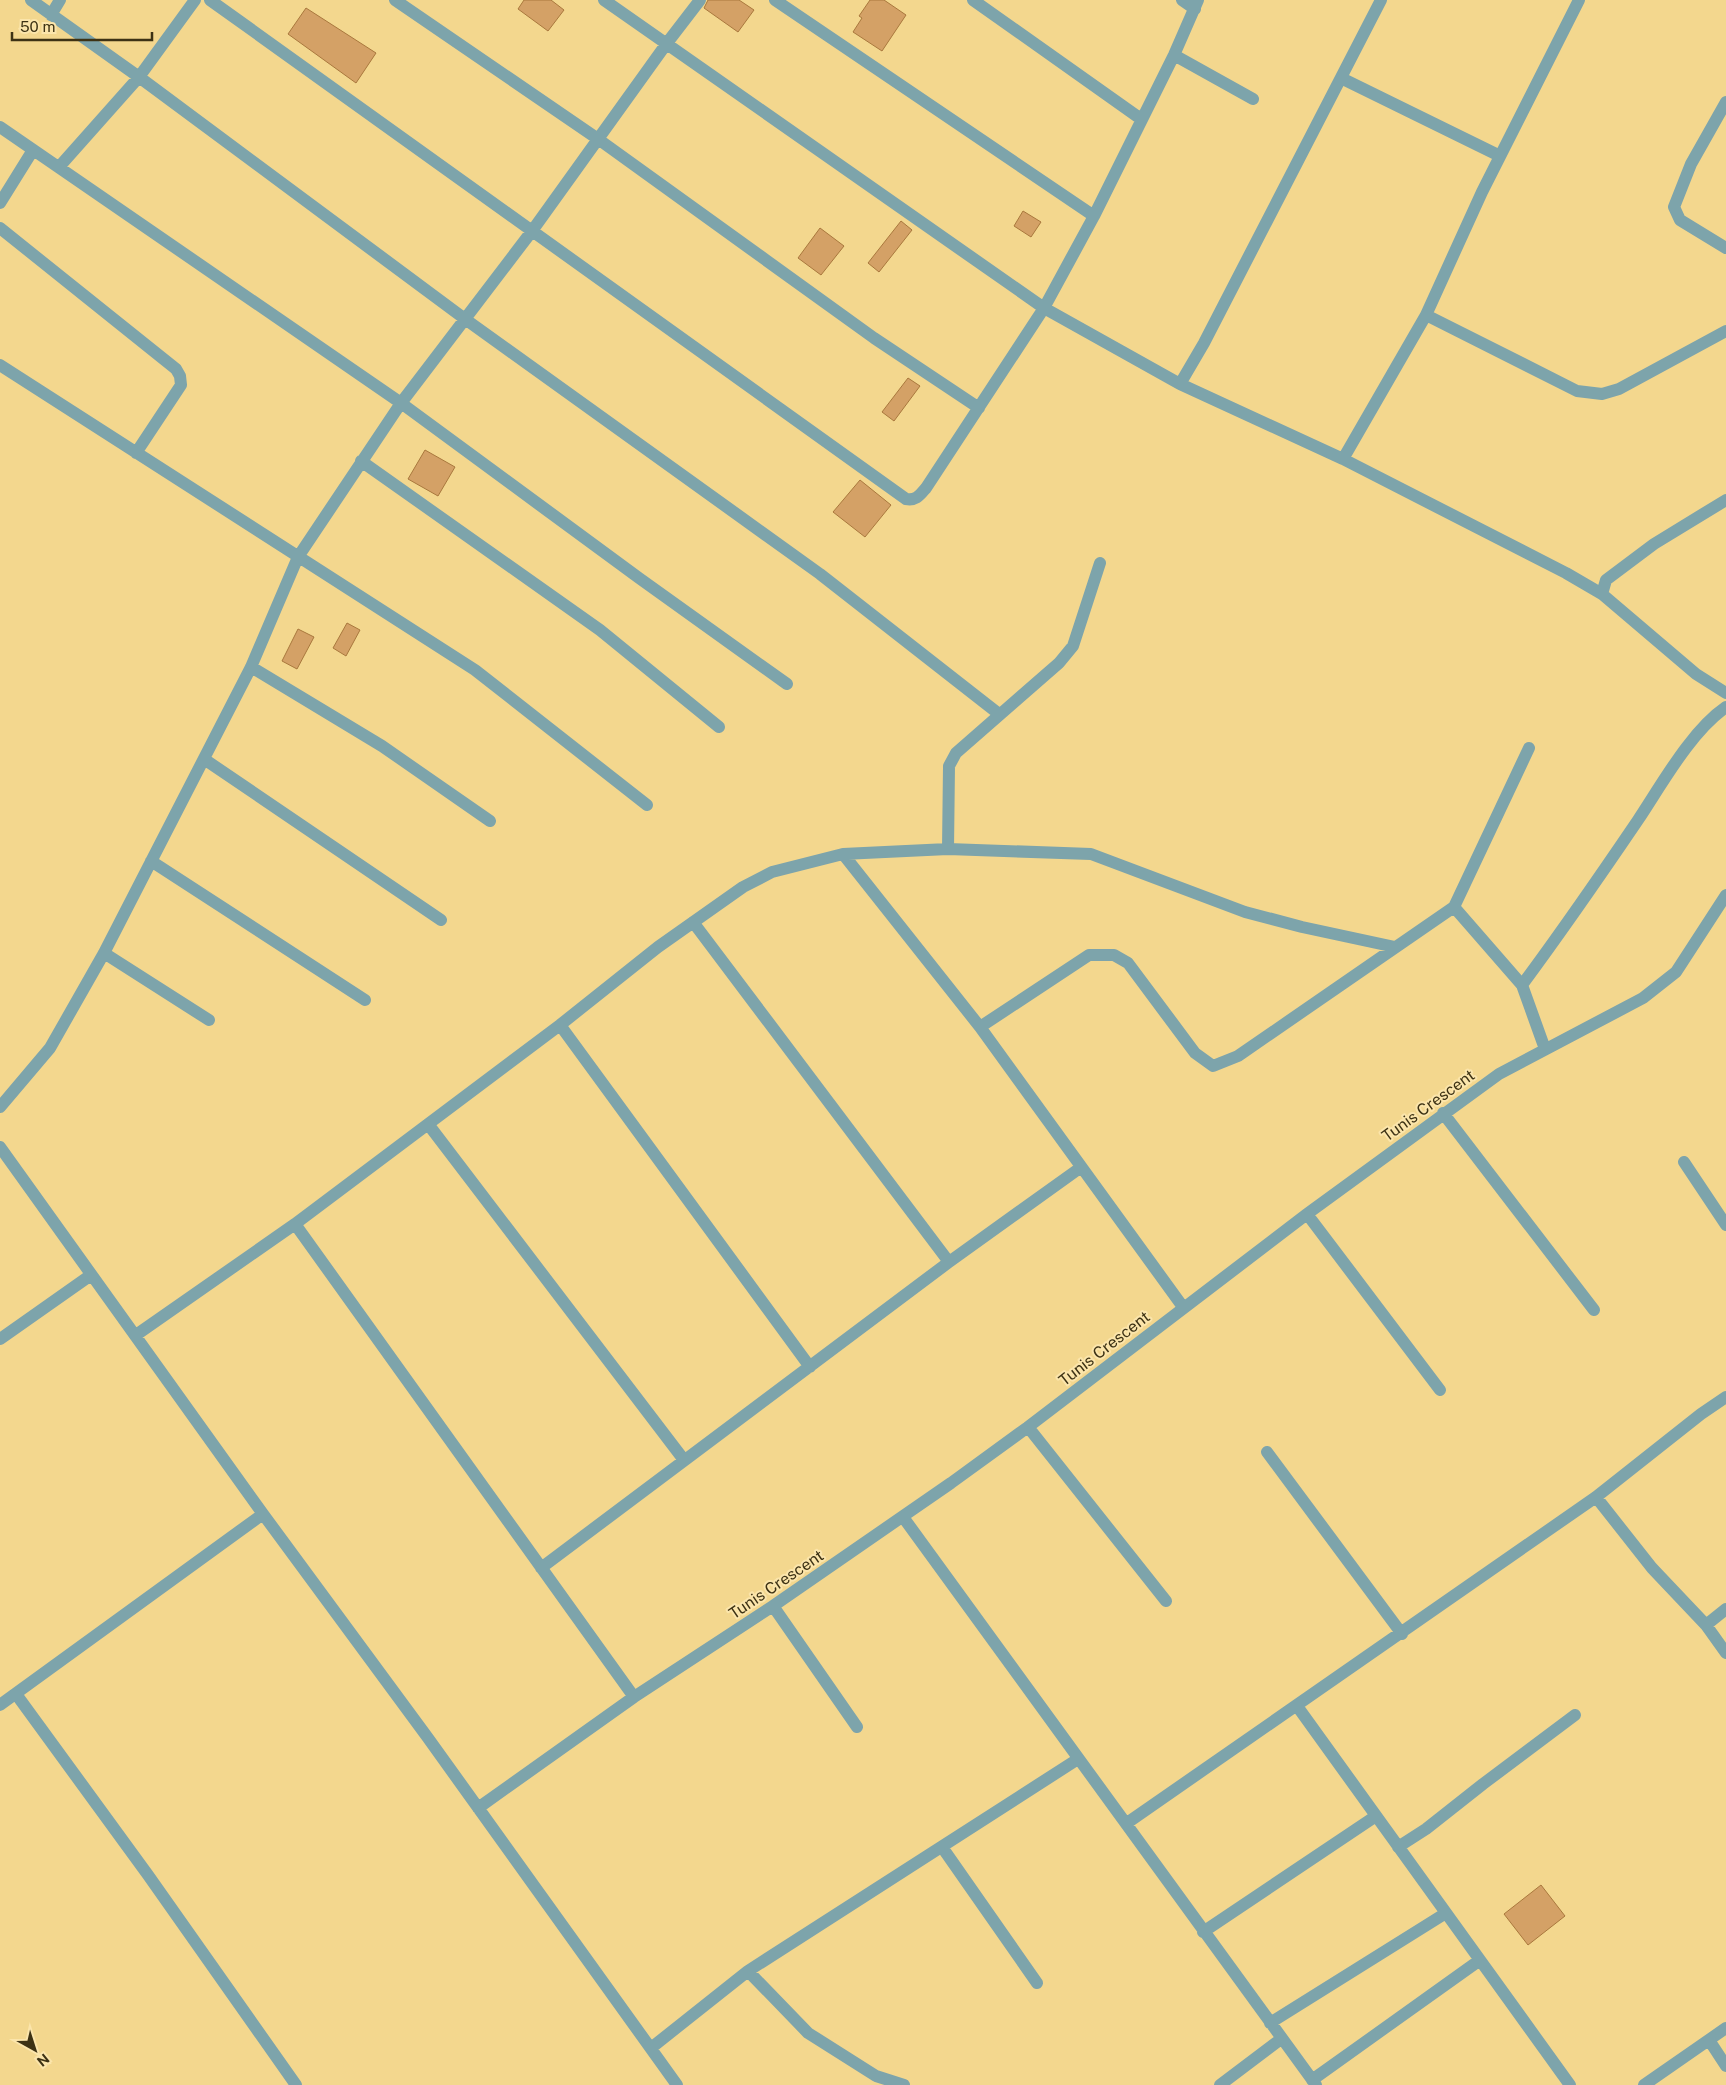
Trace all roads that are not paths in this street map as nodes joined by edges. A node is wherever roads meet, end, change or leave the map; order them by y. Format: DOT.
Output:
graph roads {
  1 [pos="31,0"];
  2 [pos="60,0"];
  3 [pos="195,0"];
  4 [pos="210,0"];
  5 [pos="395,0"];
  6 [pos="604,0"];
  7 [pos="700,0"];
  8 [pos="775,0"];
  9 [pos="973,0"];
  10 [pos="1182,0"];
  11 [pos="1381,0"];
  12 [pos="1579,0"];
  13 [pos="1196,4"];
  14 [pos="51,15"];
  15 [pos="666,43"];
  16 [pos="1174,55"];
  17 [pos="139,77"];
  18 [pos="1340,78"];
  19 [pos="1253,99"];
  20 [pos="1726,102"];
  21 [pos="1141,118"];
  22 [pos="0,127"];
  23 [pos="598,139"];
  24 [pos="33,150"];
  25 [pos="1500,156"];
  26 [pos="59,167"];
  27 [pos="0,202"];
  28 [pos="1094,216"];
  29 [pos="0,228"];
  30 [pos="532,231"];
  31 [pos="1726,248"];
  32 [pos="1044,308"];
  33 [pos="1426,315"];
  34 [pos="465,319"];
  35 [pos="1726,330"];
  36 [pos="0,365"];
  37 [pos="1180,384"];
  38 [pos="401,403"];
  39 [pos="979,408"];
  40 [pos="136,453"];
  41 [pos="1343,459"];
  42 [pos="361,461"];
  43 [pos="1726,500"];
  44 [pos="298,557"];
  45 [pos="1100,563"];
  46 [pos="1602,594"];
  47 [pos="251,667"];
  48 [pos="787,684"];
  49 [pos="1725,692"];
  50 [pos="1726,707"];
  51 [pos="999,714"];
  52 [pos="719,727"];
  53 [pos="1528,748"];
  54 [pos="204,759"];
  55 [pos="647,804"];
  56 [pos="490,821"];
  57 [pos="948,850"];
  58 [pos="843,854"];
  59 [pos="151,861"];
  60 [pos="1726,895"];
  61 [pos="1454,907"];
  62 [pos="441,920"];
  63 [pos="693,922"];
  64 [pos="1395,947"];
  65 [pos="104,953"];
  66 [pos="1522,985"];
  67 [pos="365,1000"];
  68 [pos="209,1020"];
  69 [pos="560,1025"];
  70 [pos="980,1027"];
  71 [pos="1545,1049"];
  72 [pos="0,1107"];
  73 [pos="1442,1113"];
  74 [pos="428,1124"];
  75 [pos="0,1147"];
  76 [pos="1684,1162"];
  77 [pos="1080,1168"];
  78 [pos="1307,1214"];
  79 [pos="295,1224"];
  80 [pos="1726,1225"];
  81 [pos="949,1262"];
  82 [pos="91,1275"];
  83 [pos="1183,1307"];
  84 [pos="1594,1310"];
  85 [pos="136,1335"];
  86 [pos="0,1339"];
  87 [pos="810,1366"];
  88 [pos="1440,1390"];
  89 [pos="1726,1397"];
  90 [pos="1028,1427"];
  91 [pos="1267,1452"];
  92 [pos="684,1460"];
  93 [pos="1596,1498"];
  94 [pos="263,1514"];
  95 [pos="903,1517"];
  96 [pos="541,1568"];
  97 [pos="1166,1601"];
  98 [pos="773,1606"];
  99 [pos="1726,1609"];
  100 [pos="1706,1625"];
  101 [pos="1402,1634"];
  102 [pos="1726,1653"];
  103 [pos="16,1694"];
  104 [pos="634,1697"];
  105 [pos="0,1705"];
  106 [pos="1297,1706"];
  107 [pos="1575,1716"];
  108 [pos="857,1727"];
  109 [pos="1078,1759"];
  110 [pos="478,1808"];
  111 [pos="1376,1816"];
  112 [pos="1127,1823"];
  113 [pos="942,1847"];
  114 [pos="1398,1847"];
  115 [pos="1446,1913"];
  116 [pos="1203,1932"];
  117 [pos="1480,1960"];
  118 [pos="748,1970"];
  119 [pos="1037,1983"];
  120 [pos="1270,2023"];
  121 [pos="1726,2028"];
  122 [pos="1281,2039"];
  123 [pos="1708,2040"];
  124 [pos="652,2048"];
  125 [pos="1726,2066"];
  126 [pos="1314,2083"];
  127 [pos="296,2085"];
  128 [pos="677,2085"];
  129 [pos="904,2085"];
  130 [pos="1220,2085"];
  131 [pos="1570,2085"];
  132 [pos="1644,2085"];
  1 -- 14 [label="street"];
  2 -- 14 [label="street"];
  3 -- 17 [label="street"];
  4 -- 30 [label="street"];
  5 -- 23 [label="street"];
  6 -- 15 [label="street"];
  7 -- 15 [label="street"];
  8 -- 28 [label="street"];
  9 -- 21 [label="street"];
  10 -- 13 [label="street"];
  11 -- 18 [label="street"];
  12 -- 25 [label="street"];
  13 -- 16 [label="street"];
  14 -- 17 [label="street"];
  15 -- 23 [label="street"];
  15 -- 32 [label="street"];
  16 -- 19 [label="street"];
  16 -- 21 [label="street"];
  17 -- 26 [label="street"];
  17 -- 34 [label="street"];
  18 -- 25 [label="street"];
  18 -- 37 [label="street"];
  20 -- 31 [label="street"];
  21 -- 28 [label="street"];
  22 -- 24 [label="street"];
  23 -- 30 [label="street"];
  23 -- 39 [label="street"];
  24 -- 26 [label="street"];
  24 -- 27 [label="street"];
  25 -- 33 [label="street"];
  26 -- 38 [label="street"];
  28 -- 32 [label="street"];
  29 -- 40 [label="street"];
  30 -- 34 [label="street"];
  30 -- 39 [label="street"];
  32 -- 37 [label="street"];
  32 -- 39 [label="street"];
  33 -- 35 [label="street"];
  33 -- 41 [label="street"];
  34 -- 38 [label="street"];
  34 -- 51 [label="street"];
  36 -- 40 [label="street"];
  37 -- 41 [label="street"];
  38 -- 42 [label="street"];
  38 -- 48 [label="street"];
  40 -- 44 [label="street"];
  41 -- 46 [label="street"];
  42 -- 44 [label="street"];
  42 -- 52 [label="street"];
  43 -- 46 [label="street"];
  44 -- 47 [label="street"];
  44 -- 55 [label="street"];
  45 -- 51 [label="street"];
  46 -- 49 [label="street"];
  47 -- 54 [label="street"];
  47 -- 56 [label="street"];
  50 -- 66 [label="street"];
  51 -- 57 [label="street"];
  53 -- 61 [label="street"];
  54 -- 59 [label="street"];
  54 -- 62 [label="street"];
  57 -- 58 [label="street"];
  57 -- 64 [label="street"];
  58 -- 63 [label="street"];
  58 -- 70 [label="street"];
  59 -- 65 [label="street"];
  59 -- 67 [label="street"];
  60 -- 71 [label="street, Tunis Crescent"];
  61 -- 64 [label="street"];
  61 -- 66 [label="street"];
  63 -- 69 [label="street"];
  63 -- 81 [label="street"];
  64 -- 70 [label="street"];
  65 -- 68 [label="street"];
  65 -- 72 [label="street"];
  66 -- 71 [label="street"];
  69 -- 74 [label="street"];
  69 -- 87 [label="street"];
  70 -- 77 [label="street"];
  71 -- 73 [label="street, Tunis Crescent"];
  73 -- 78 [label="street, Tunis Crescent"];
  73 -- 84 [label="street"];
  74 -- 79 [label="street"];
  74 -- 92 [label="street"];
  75 -- 82 [label="street"];
  76 -- 80 [label="street"];
  77 -- 81 [label="street"];
  77 -- 83 [label="street"];
  78 -- 83 [label="street, Tunis Crescent"];
  78 -- 88 [label="street"];
  79 -- 85 [label="street"];
  79 -- 96 [label="street"];
  81 -- 87 [label="street"];
  82 -- 85 [label="street"];
  82 -- 86 [label="street"];
  83 -- 90 [label="street, Tunis Crescent"];
  85 -- 94 [label="street"];
  87 -- 92 [label="street"];
  89 -- 93 [label="street"];
  90 -- 95 [label="street, Tunis Crescent"];
  90 -- 97 [label="street"];
  91 -- 101 [label="street"];
  92 -- 96 [label="street"];
  93 -- 100 [label="street"];
  93 -- 101 [label="street"];
  94 -- 103 [label="street"];
  94 -- 110 [label="street"];
  95 -- 98 [label="street, Tunis Crescent"];
  95 -- 109 [label="street"];
  96 -- 104 [label="street"];
  98 -- 104 [label="street, Tunis Crescent"];
  98 -- 108 [label="street"];
  99 -- 100 [label="street"];
  100 -- 102 [label="street"];
  101 -- 106 [label="street"];
  103 -- 105 [label="street"];
  103 -- 127 [label="street"];
  104 -- 110 [label="street, Tunis Crescent"];
  106 -- 111 [label="street"];
  106 -- 112 [label="street"];
  107 -- 114 [label="street"];
  109 -- 112 [label="street"];
  109 -- 113 [label="street"];
  110 -- 124 [label="street"];
  111 -- 114 [label="street"];
  111 -- 116 [label="street"];
  112 -- 116 [label="street"];
  113 -- 118 [label="street"];
  113 -- 119 [label="street"];
  114 -- 115 [label="street"];
  115 -- 117 [label="street"];
  115 -- 120 [label="street"];
  116 -- 120 [label="street"];
  117 -- 126 [label="street"];
  117 -- 131 [label="street"];
  118 -- 124 [label="street"];
  118 -- 129 [label="street"];
  120 -- 122 [label="street"];
  121 -- 123 [label="street"];
  122 -- 126 [label="street"];
  122 -- 130 [label="street"];
  123 -- 125 [label="street"];
  123 -- 132 [label="street"];
  124 -- 128 [label="street"];
}
